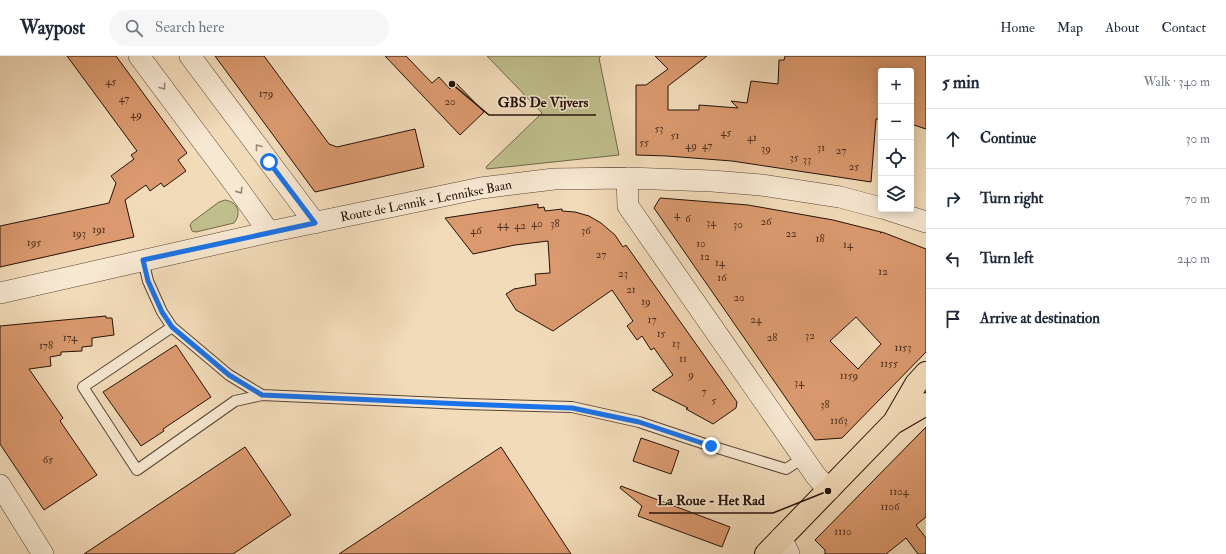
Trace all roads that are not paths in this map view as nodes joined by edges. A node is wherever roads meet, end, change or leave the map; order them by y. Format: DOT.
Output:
graph roads {
  1 [pos="139,56"];
  2 [pos="190,56"];
  3 [pos="627,178"];
  4 [pos="878,207"];
  5 [pos="895,212"];
  6 [pos="926,222"];
  7 [pos="315,223"];
  8 [pos="269,232"];
  9 [pos="143,260"];
  10 [pos="0,293"];
  11 [pos="172,327"];
  12 [pos="926,373"];
  13 [pos="262,395"];
  14 [pos="926,404"];
  15 [pos="894,422"];
  16 [pos="803,458"];
  17 [pos="0,485"];
  18 [pos="829,490"];
  19 [pos="785,546"];
  20 [pos="43,554"];
  21 [pos="766,554"];
  1 -- 8 [label="street, one-way"];
  7 -- 2 [label="street, one-way"];
  3 -- 4 [label="street, Route de Lennik - Lennikse Baan"];
  3 -- 7 [label="street, Route de Lennik - Lennikse Baan"];
  3 -- 16 [label="street"];
  5 -- 6 [label="street"];
  7 -- 8 [label="street, Route de Lennik - Lennikse Baan"];
  8 -- 9 [label="street, Route de Lennik - Lennikse Baan"];
  9 -- 10 [label="street, Route de Lennik - Lennikse Baan"];
  9 -- 11 [label="lane"];
  11 -- 13 [label="lane"];
  11 -- 13 [label="lane"];
  12 -- 15 [label="main road"];
  13 -- 16 [label="lane"];
  14 -- 15 [label="main road"];
  15 -- 18 [label="main road"];
  16 -- 18 [label="street"];
  17 -- 20 [label="street"];
  18 -- 19 [label="main road"];
  19 -- 21 [label="main road"];
}
